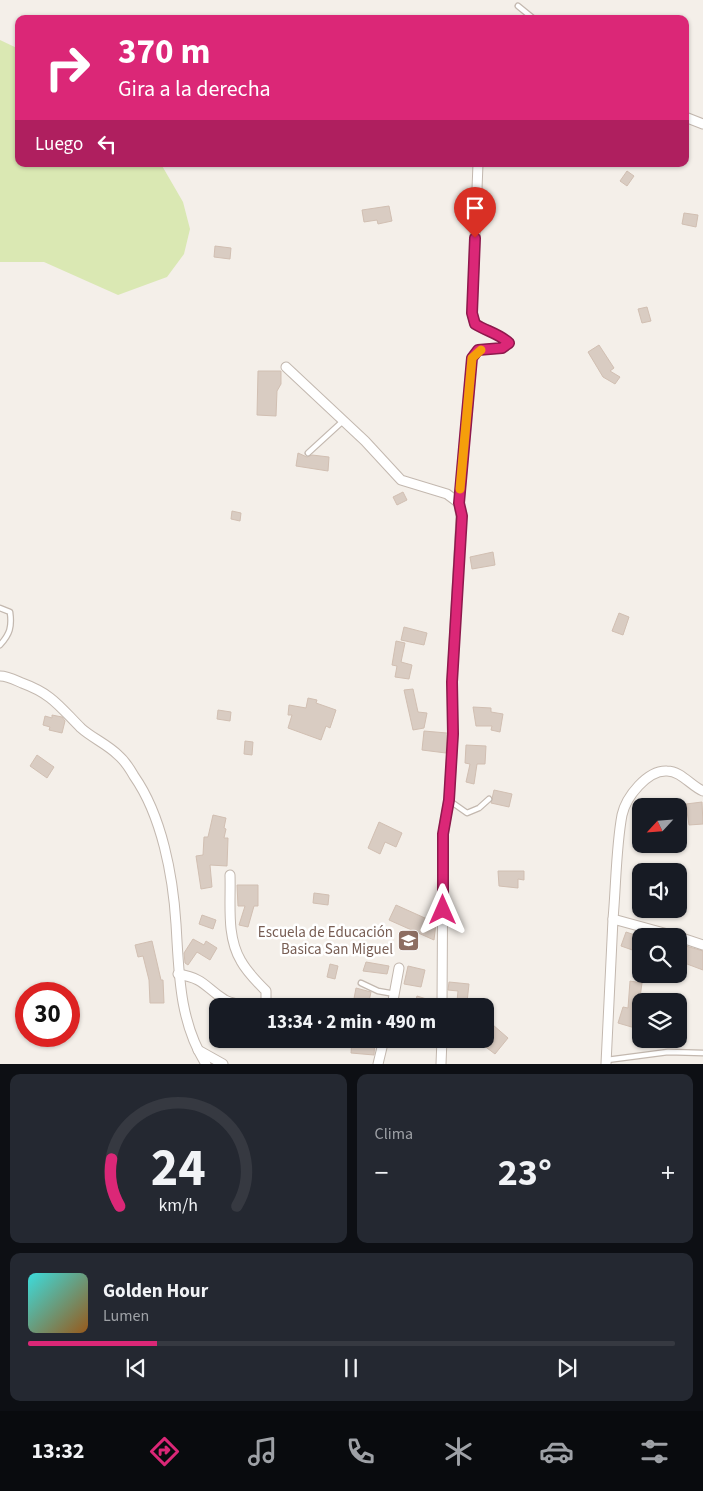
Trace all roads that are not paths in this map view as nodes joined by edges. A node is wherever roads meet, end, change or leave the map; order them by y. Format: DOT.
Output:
graph roads {
  1 [pos="518,6"];
  2 [pos="529,15"];
  3 [pos="689,119"];
  4 [pos="703,124"];
  5 [pos="478,167"];
  6 [pos="286,367"];
  7 [pos="344,420"];
  8 [pos="308,453"];
  9 [pos="459,503"];
  10 [pos="0,608"];
  11 [pos="0,645"];
  12 [pos="0,676"];
  13 [pos="703,792"];
  14 [pos="489,799"];
  15 [pos="449,800"];
  16 [pos="230,875"];
  17 [pos="613,919"];
  18 [pos="646,928"];
  19 [pos="687,940"];
  20 [pos="703,945"];
  21 [pos="398,968"];
  22 [pos="178,974"];
  23 [pos="361,983"];
  24 [pos="395,994"];
  25 [pos="223,998"];
  26 [pos="266,998"];
  27 [pos="394,998"];
  28 [pos="442,998"];
  29 [pos="382,1048"];
  30 [pos="442,1048"];
  31 [pos="198,1050"];
  32 [pos="703,1052"];
  33 [pos="607,1062"];
  34 [pos="206,1064"];
  35 [pos="223,1064"];
  36 [pos="378,1064"];
  37 [pos="441,1064"];
  1 -- 2 [label="lane"];
  3 -- 4 [label="street"];
  5 -- 9 [label="street"];
  6 -- 7 [label="street"];
  7 -- 8 [label="lane"];
  7 -- 9 [label="street"];
  9 -- 15 [label="street"];
  10 -- 11 [label="lane"];
  12 -- 22 [label="street"];
  13 -- 17 [label="street"];
  14 -- 15 [label="lane"];
  15 -- 28 [label="street"];
  16 -- 26 [label="street"];
  17 -- 18 [label="street"];
  17 -- 33 [label="street"];
  19 -- 20 [label="street"];
  21 -- 24 [label="street"];
  22 -- 25 [label="street"];
  22 -- 31 [label="street"];
  23 -- 24 [label="lane"];
  24 -- 27 [label="street"];
  29 -- 36 [label="street"];
  30 -- 37 [label="street"];
  31 -- 34 [label="street"];
  31 -- 35 [label="street"];
  32 -- 33 [label="lane"];
}
